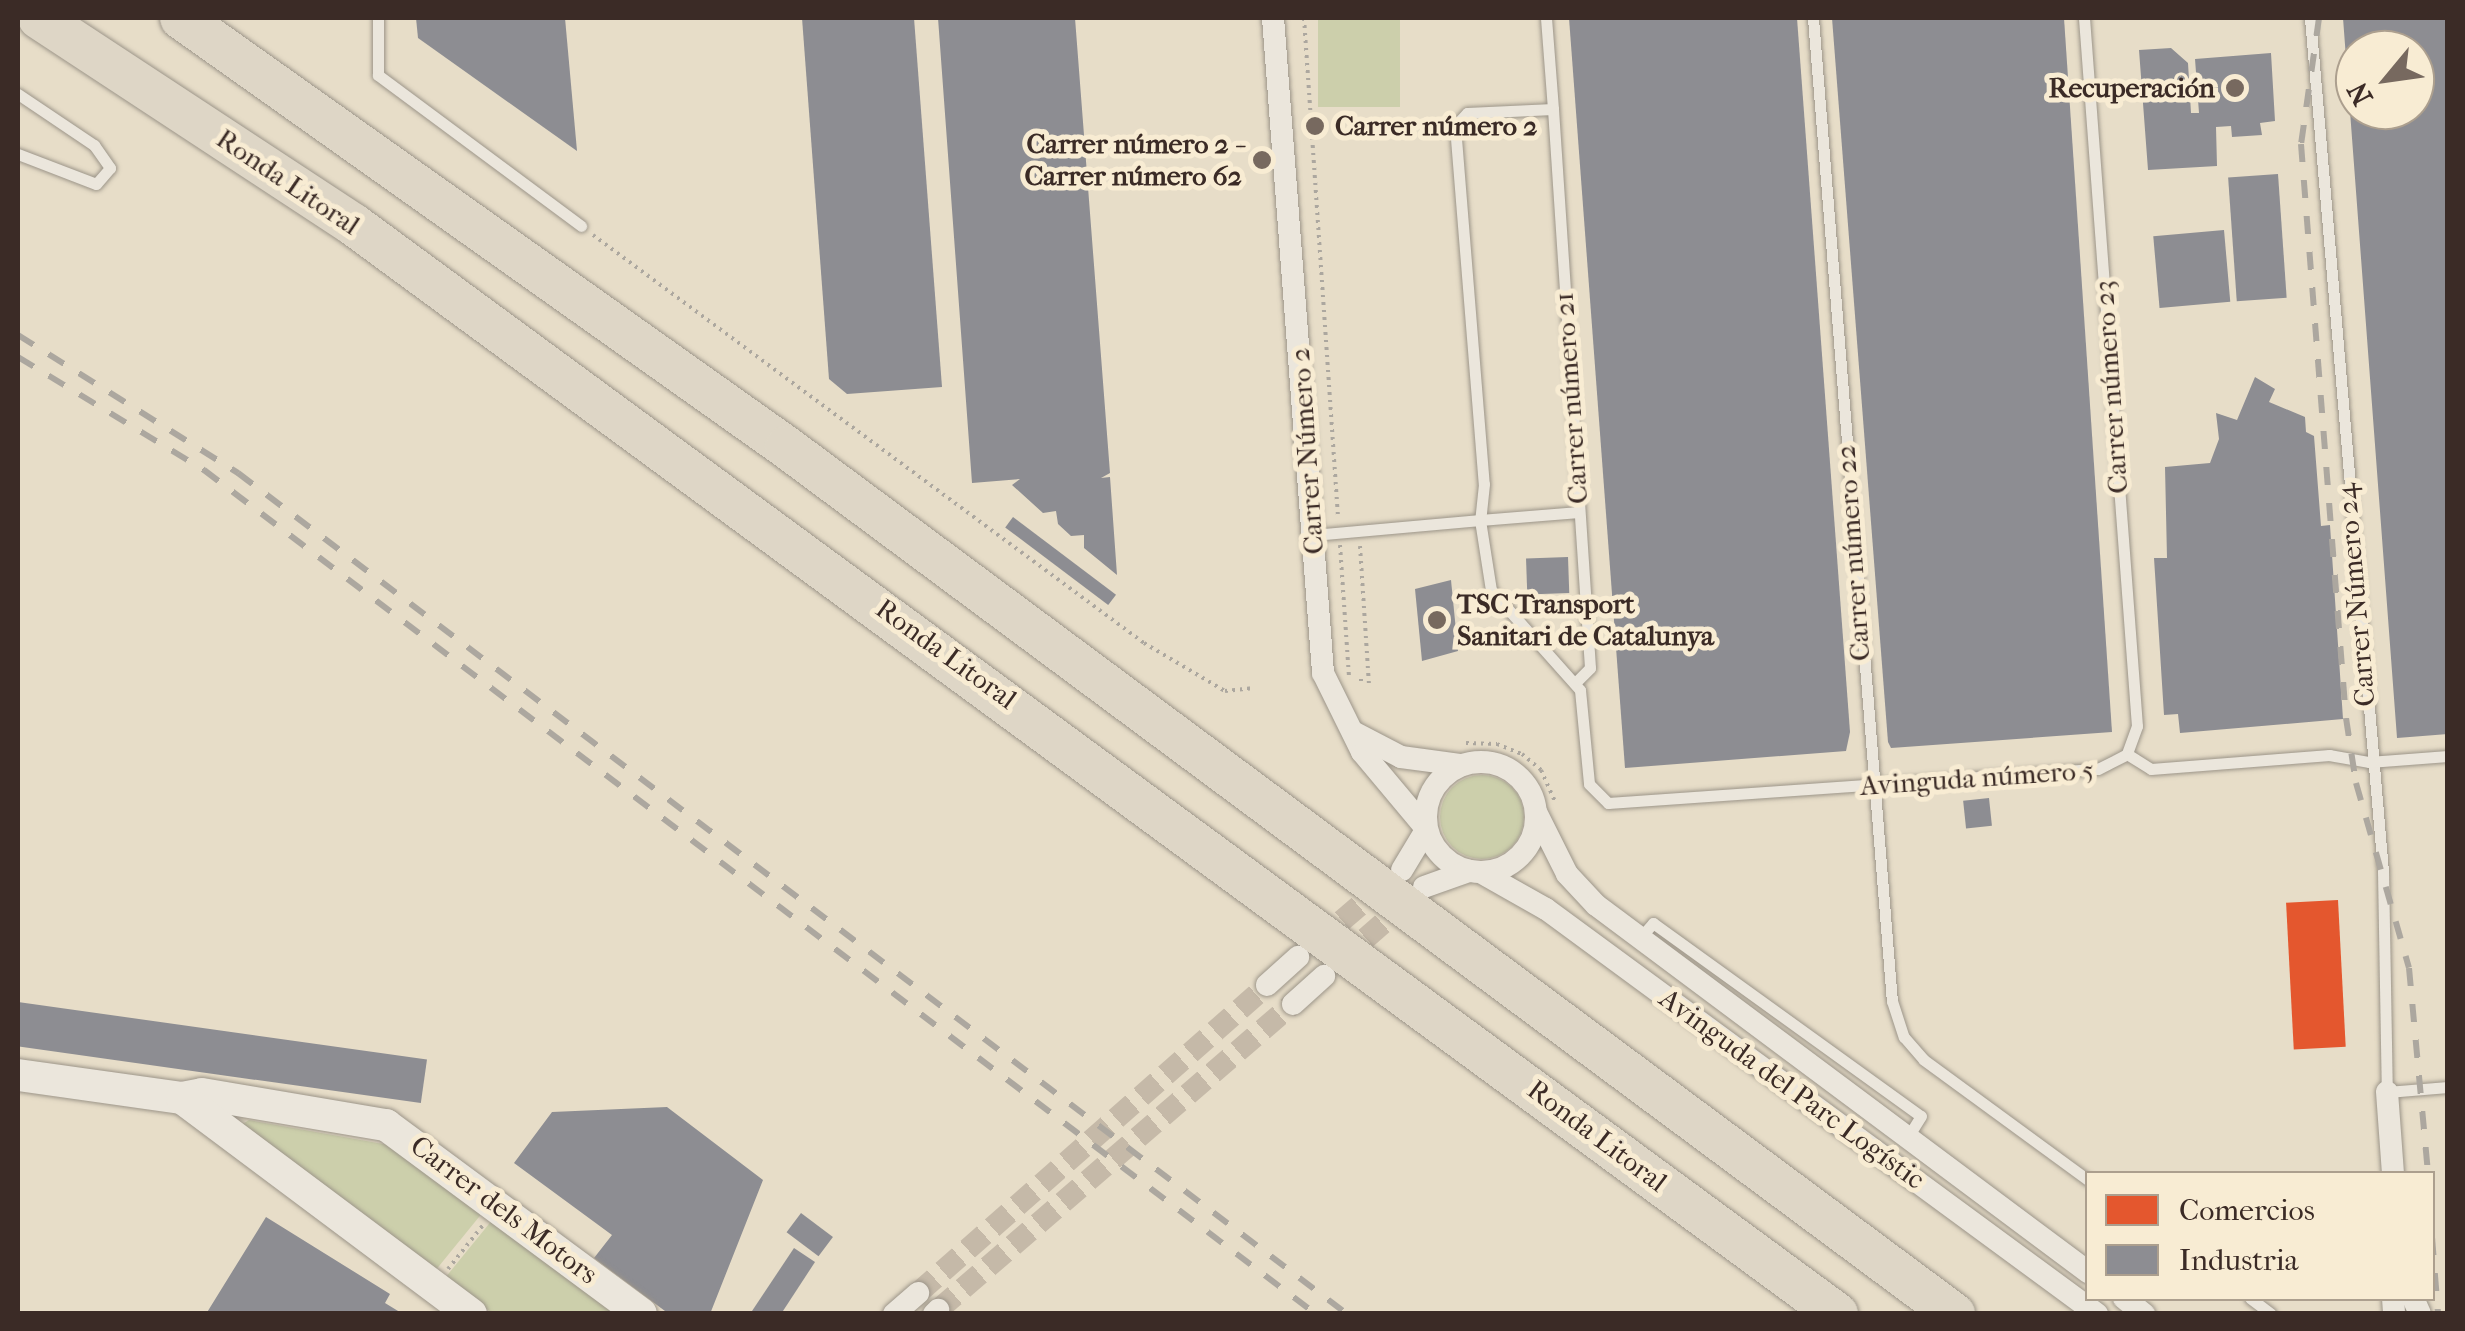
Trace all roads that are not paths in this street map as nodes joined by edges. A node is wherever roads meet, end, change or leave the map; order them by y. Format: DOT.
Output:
graph roads {
  1 [pos="39,18"];
  2 [pos="181,18"];
  3 [pos="192,18"];
  4 [pos="378,18"];
  5 [pos="1277,18"];
  6 [pos="1546,18"];
  7 [pos="1813,18"];
  8 [pos="2084,18"];
  9 [pos="2310,18"];
  10 [pos="258,68"];
  11 [pos="18,94"];
  12 [pos="1552,109"];
  13 [pos="18,154"];
  14 [pos="581,226"];
  15 [pos="1579,512"];
  16 [pos="1480,520"];
  17 [pos="1313,535"];
  18 [pos="1576,682"];
  19 [pos="1345,724"];
  20 [pos="2127,754"];
  21 [pos="2448,756"];
  22 [pos="2370,762"];
  23 [pos="1462,765"];
  24 [pos="1871,786"];
  25 [pos="1617,804"];
  26 [pos="1536,812"];
  27 [pos="1426,828"];
  28 [pos="1402,870"];
  29 [pos="1476,872"];
  30 [pos="1424,886"];
  31 [pos="1298,958"];
  32 [pos="1324,976"];
  33 [pos="1267,985"];
  34 [pos="1292,1004"];
  35 [pos="18,1075"];
  36 [pos="2448,1087"];
  37 [pos="2387,1092"];
  38 [pos="182,1098"];
  39 [pos="2394,1171"];
  40 [pos="2085,1178"];
  41 [pos="2085,1270"];
  42 [pos="918,1293"];
  43 [pos="472,1314"];
  44 [pos="642,1314"];
  45 [pos="894,1314"];
  46 [pos="1836,1314"];
  47 [pos="1954,1314"];
  48 [pos="2097,1314"];
  1 -- 46 [label="highway, Ronda Litoral"];
  2 -- 10 [label="highway"];
  3 -- 10 [label="highway"];
  4 -- 14 [label="lane"];
  5 -- 17 [label="street, Carrer Número 2"];
  6 -- 12 [label="lane, Carrer número 21"];
  7 -- 24 [label="lane, Carrer número 22"];
  8 -- 20 [label="lane, Carrer número 23"];
  9 -- 22 [label="lane, Carrer Número 24"];
  10 -- 47 [label="highway"];
  11 -- 13 [label="lane"];
  12 -- 15 [label="lane, Carrer número 21"];
  12 -- 16 [label="lane"];
  15 -- 16 [label="lane"];
  15 -- 18 [label="lane, Carrer número 21"];
  16 -- 17 [label="lane"];
  16 -- 18 [label="lane"];
  17 -- 19 [label="street, Carrer Número 2"];
  18 -- 25 [label="lane, Carrer número 21"];
  19 -- 23 [label="street"];
  19 -- 27 [label="street, Carrer Número 2"];
  20 -- 22 [label="lane, Avinguda número 5"];
  20 -- 24 [label="lane, Avinguda número 5"];
  21 -- 22 [label="lane, Avinguda número 5"];
  22 -- 37 [label="lane, Carrer Número 24"];
  23 -- 26 [label="street"];
  23 -- 27 [label="street"];
  24 -- 25 [label="lane, Avinguda número 5"];
  24 -- 40 [label="lane, Carrer número 22"];
  26 -- 29 [label="street"];
  26 -- 41 [label="street, Avinguda del Parc Logístic"];
  27 -- 28 [label="street"];
  27 -- 29 [label="street"];
  29 -- 30 [label="street"];
  29 -- 48 [label="street, Avinguda del Parc Logístic"];
  31 -- 33 [label="street"];
  32 -- 34 [label="street"];
  35 -- 38 [label="street, Carrer dels Motors"];
  36 -- 37 [label="lane"];
  37 -- 39 [label="street, Carrer Número 24"];
  38 -- 43 [label="street, Carrer dels Motors"];
  38 -- 44 [label="street, Carrer dels Motors"];
  42 -- 45 [label="street"];
}
